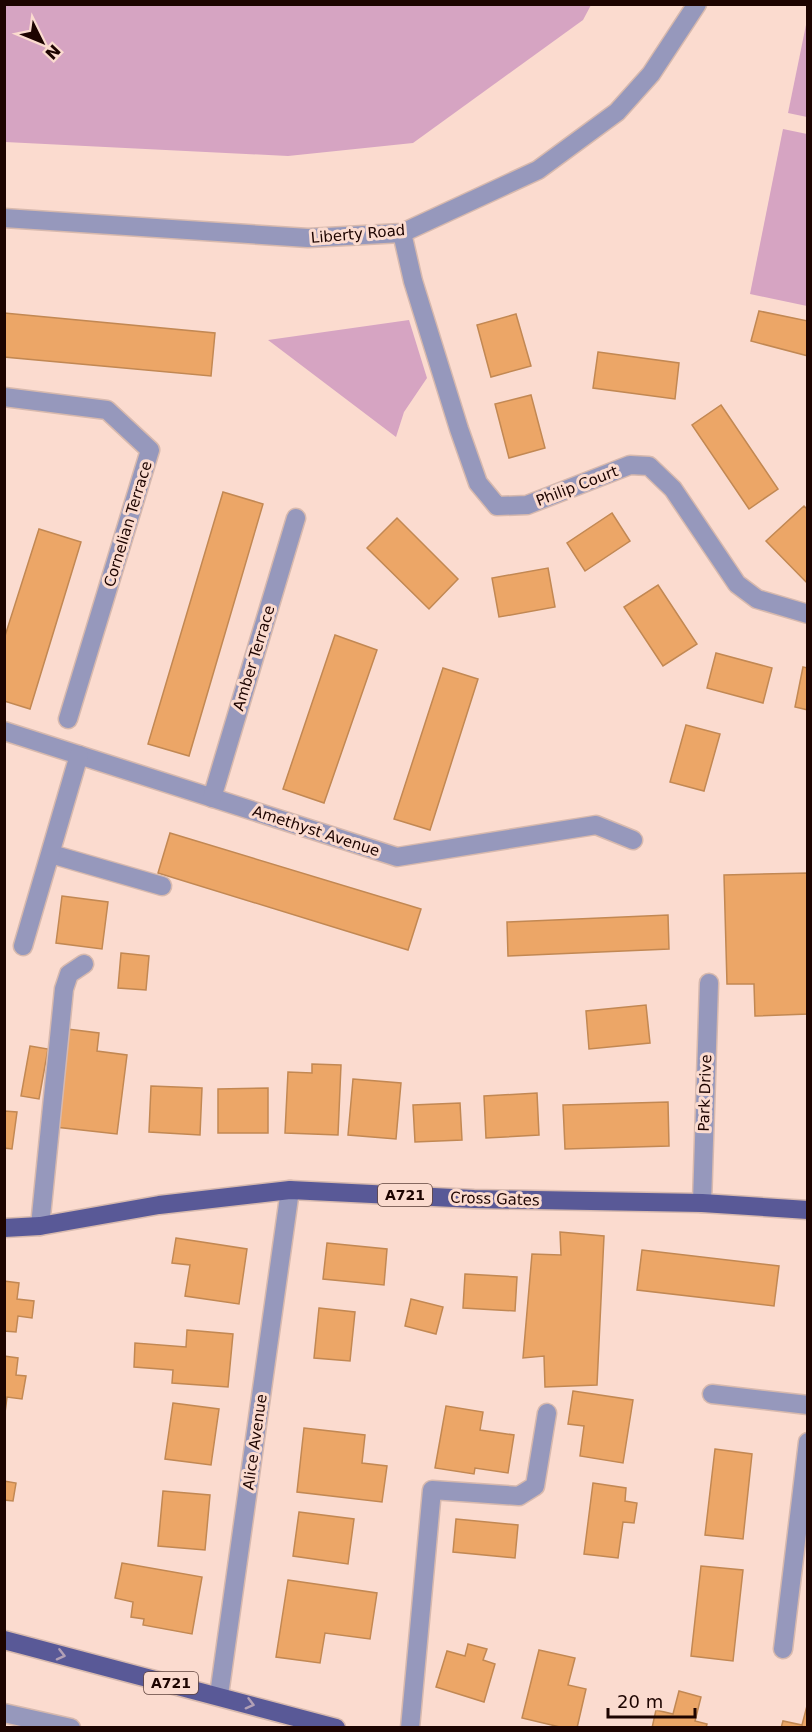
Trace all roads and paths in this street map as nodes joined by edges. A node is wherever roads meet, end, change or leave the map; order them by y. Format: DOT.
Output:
graph roads {
  1 [pos="697,4"];
  2 [pos="4,218"];
  3 [pos="402,233"];
  4 [pos="4,397"];
  5 [pos="296,518"];
  6 [pos="807,614"];
  7 [pos="68,719"];
  8 [pos="4,731"];
  9 [pos="80,755"];
  10 [pos="212,798"];
  11 [pos="633,840"];
  12 [pos="51,854"];
  13 [pos="162,886"];
  14 [pos="23,945"];
  15 [pos="84,964"];
  16 [pos="709,982"];
  17 [pos="290,1190"];
  18 [pos="702,1203"];
  19 [pos="807,1210"];
  20 [pos="40,1226"];
  21 [pos="4,1228"];
  22 [pos="712,1394"];
  23 [pos="807,1405"];
  24 [pos="547,1413"];
  25 [pos="807,1442"];
  26 [pos="4,1640"];
  27 [pos="783,1649"];
  28 [pos="219,1695"];
  29 [pos="4,1713"];
  30 [pos="334,1727"];
  31 [pos="71,1728"];
  32 [pos="410,1728"];
  1 -- 3 [label="street, Liberty Road"];
  2 -- 3 [label="street, Liberty Road"];
  3 -- 6 [label="street, Philip Court"];
  4 -- 7 [label="street, Cornelian Terrace"];
  5 -- 10 [label="street, Amber Terrace"];
  8 -- 9 [label="street, Amethyst Avenue"];
  9 -- 10 [label="street, Amethyst Avenue"];
  9 -- 12 [label="street"];
  10 -- 11 [label="street, Amethyst Avenue"];
  12 -- 13 [label="street"];
  12 -- 14 [label="street"];
  15 -- 20 [label="street"];
  16 -- 18 [label="street, Park Drive"];
  17 -- 18 [label="main road, Cross Gates / A721"];
  17 -- 20 [label="main road, Cross Gates / A721"];
  17 -- 28 [label="street, Alice Avenue"];
  18 -- 19 [label="main road, Cross Gates / A721"];
  20 -- 21 [label="main road, Cross Gates / A721"];
  22 -- 23 [label="street"];
  24 -- 32 [label="street"];
  25 -- 27 [label="street"];
  26 -- 28 [label="main road, A721, one-way"];
  28 -- 30 [label="main road, A721, one-way"];
  29 -- 31 [label="street"];
}
